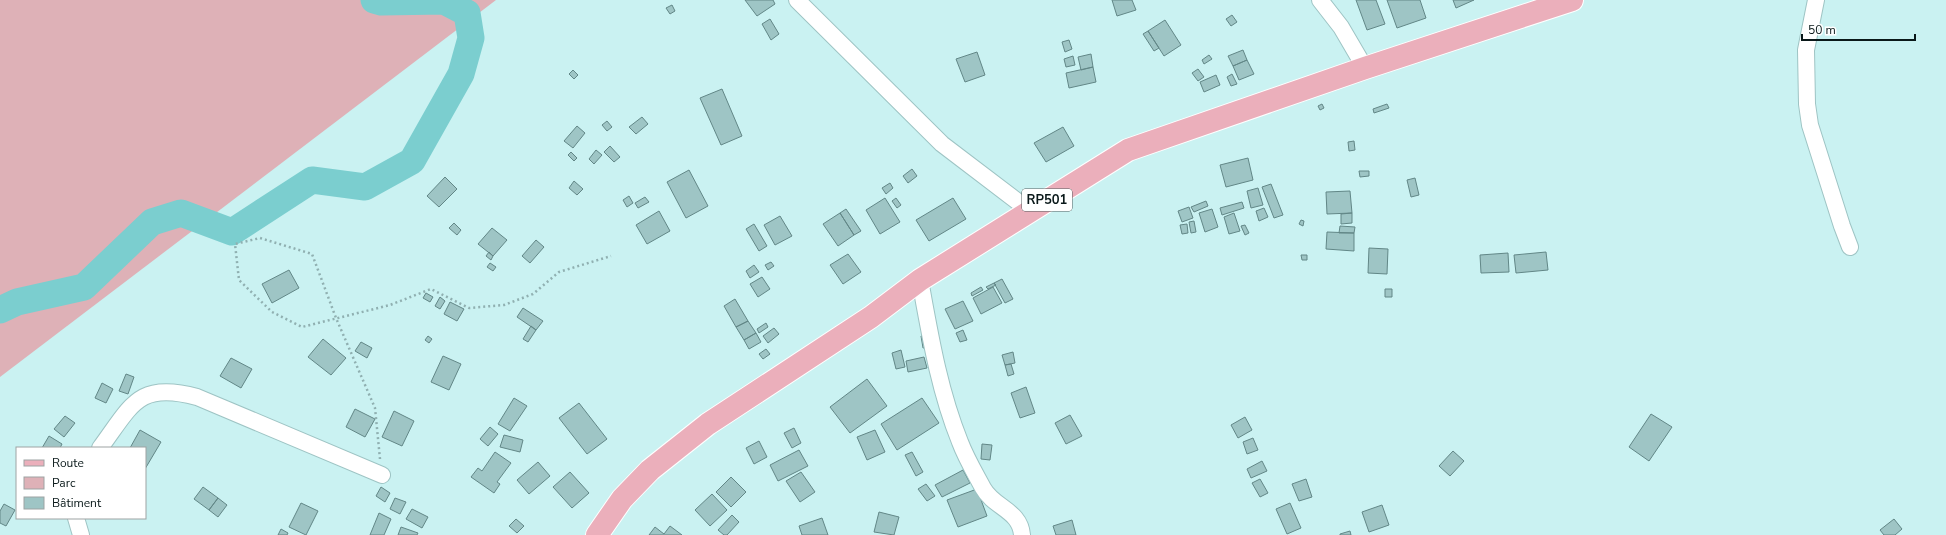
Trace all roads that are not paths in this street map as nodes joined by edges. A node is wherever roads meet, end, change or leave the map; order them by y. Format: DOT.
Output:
graph roads {
  1 [pos="797,0"];
  2 [pos="1320,0"];
  3 [pos="1572,0"];
  4 [pos="1816,0"];
  5 [pos="1365,68"];
  6 [pos="1030,211"];
  7 [pos="1850,247"];
  8 [pos="920,280"];
  9 [pos="101,447"];
  10 [pos="382,475"];
  11 [pos="76,519"];
  12 [pos="82,535"];
  13 [pos="596,535"];
  14 [pos="1022,535"];
  1 -- 6 [label="street"];
  2 -- 5 [label="street"];
  3 -- 5 [label="main road, RP501"];
  4 -- 7 [label="street"];
  5 -- 6 [label="main road, RP501"];
  6 -- 8 [label="main road, RP501"];
  8 -- 13 [label="main road, RP501"];
  8 -- 14 [label="street"];
  9 -- 10 [label="street"];
  11 -- 12 [label="street"];
}
